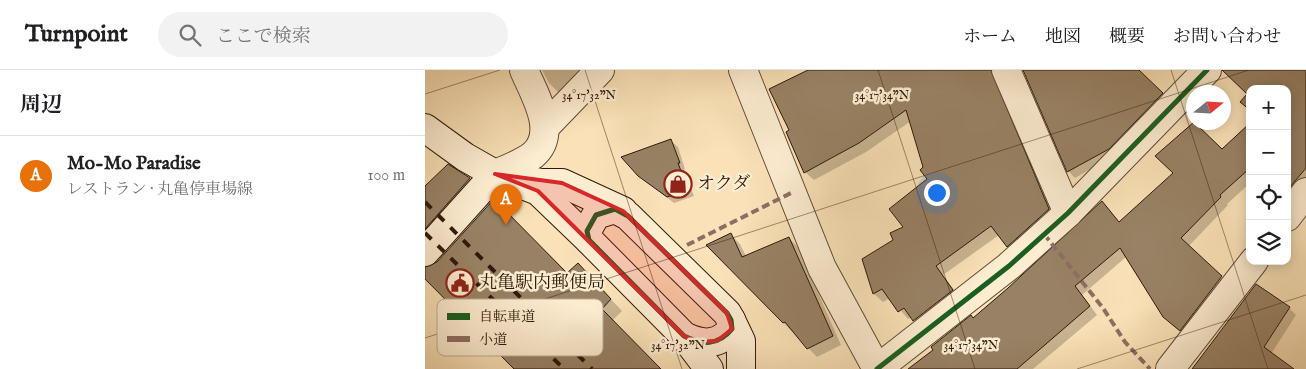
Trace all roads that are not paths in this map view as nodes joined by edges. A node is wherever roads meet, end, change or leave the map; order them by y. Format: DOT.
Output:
graph roads {
  1 [pos="524,70"];
  2 [pos="600,70"];
  3 [pos="743,70"];
  4 [pos="1006,70"];
  5 [pos="1207,70"];
  6 [pos="546,126"];
  7 [pos="425,128"];
  8 [pos="495,174"];
  9 [pos="1306,192"];
  10 [pos="623,211"];
  11 [pos="1291,212"];
  12 [pos="1068,213"];
  13 [pos="589,240"];
  14 [pos="425,252"];
  15 [pos="1251,265"];
  16 [pos="731,320"];
  17 [pos="684,336"];
  18 [pos="709,369"];
  19 [pos="741,369"];
  20 [pos="877,369"];
  21 [pos="1170,369"];
  1 -- 6 [label="street"];
  2 -- 6 [label="street"];
  3 -- 20 [label="street"];
  4 -- 12 [label="street"];
  5 -- 12 [label="street"];
  6 -- 8 [label="street"];
  7 -- 8 [label="street"];
  8 -- 10 [label="street"];
  8 -- 13 [label="street"];
  8 -- 14 [label="street"];
  9 -- 11 [label="street"];
  10 -- 13 [label="street"];
  10 -- 16 [label="street"];
  12 -- 20 [label="street"];
  13 -- 17 [label="street"];
  15 -- 21 [label="street"];
  16 -- 17 [label="street"];
  16 -- 19 [label="street"];
  17 -- 18 [label="street"];
}
